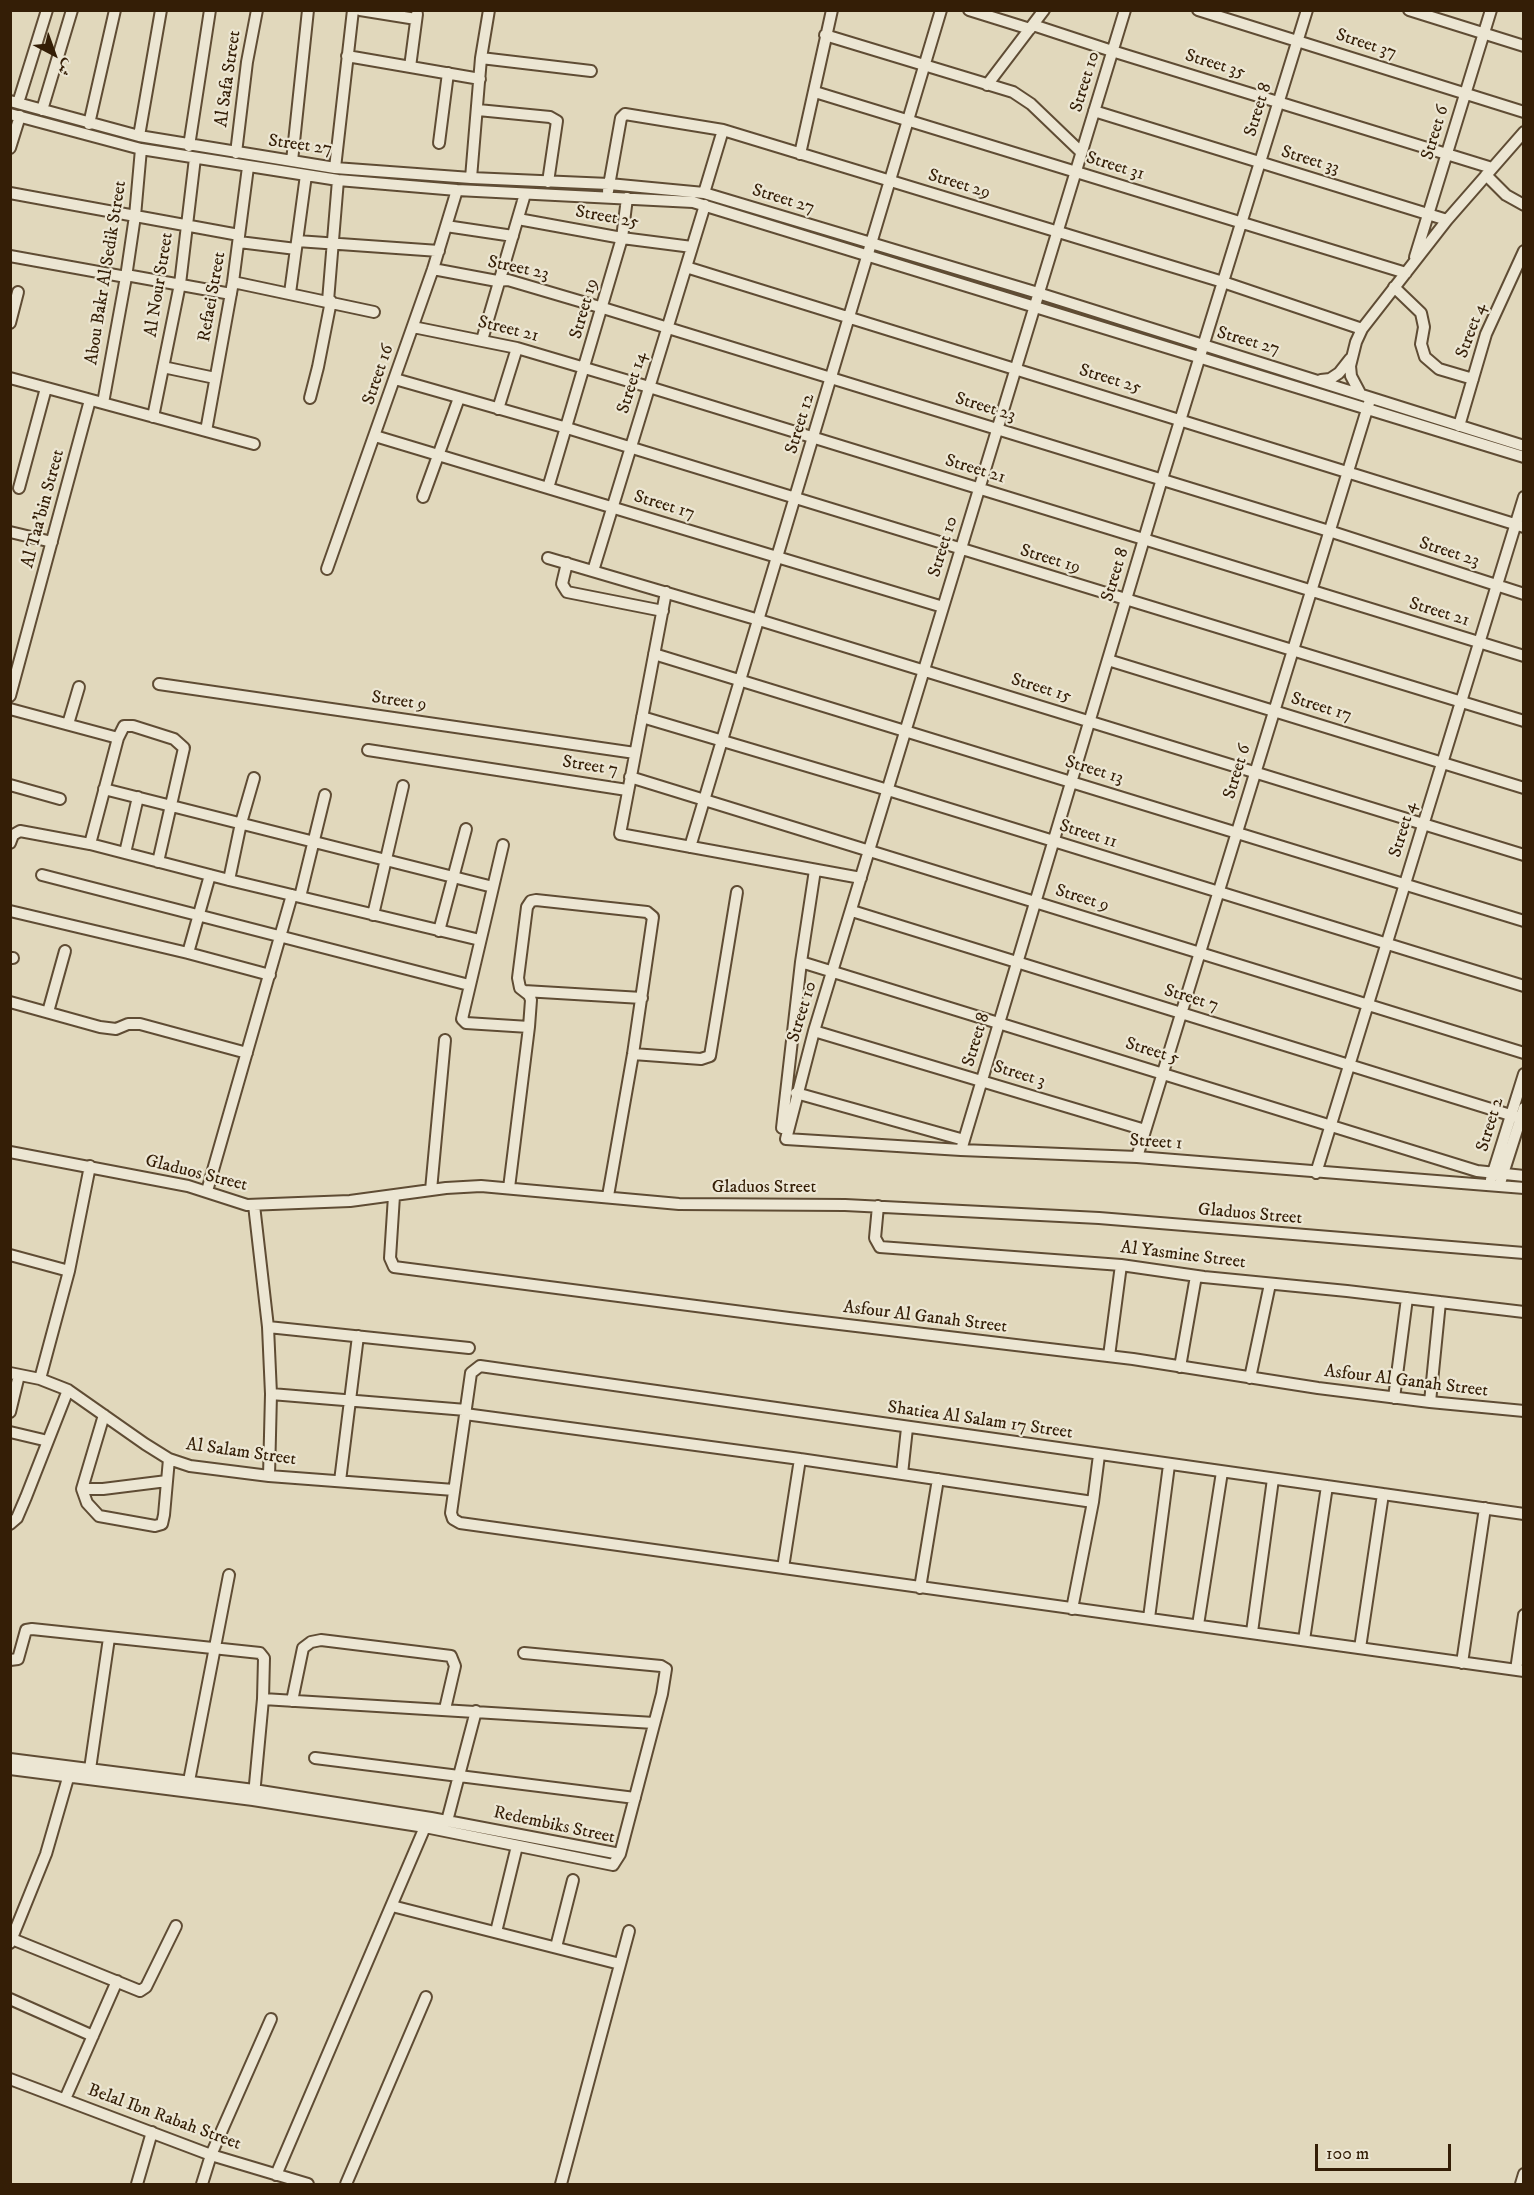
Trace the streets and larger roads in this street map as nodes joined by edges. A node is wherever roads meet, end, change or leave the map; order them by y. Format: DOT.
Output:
graph roads {
  1 [pos="47,10"];
  2 [pos="72,10"];
  3 [pos="115,10"];
  4 [pos="161,10"];
  5 [pos="210,10"];
  6 [pos="257,10"];
  7 [pos="308,10"];
  8 [pos="353,10"];
  9 [pos="360,10"];
  10 [pos="489,10"];
  11 [pos="832,10"];
  12 [pos="941,10"];
  13 [pos="969,10"];
  14 [pos="1044,10"];
  15 [pos="1125,10"];
  16 [pos="1198,10"];
  17 [pos="1307,10"];
  18 [pos="1409,10"];
  19 [pos="1491,10"];
  20 [pos="1031,27"];
  21 [pos="1484,34"];
  22 [pos="825,35"];
  23 [pos="1298,41"];
  24 [pos="1524,46"];
  25 [pos="1112,51"];
  26 [pos="347,56"];
  27 [pos="482,58"];
  28 [pos="924,66"];
  29 [pos="410,67"];
  30 [pos="591,71"];
  31 [pos="448,74"];
  32 [pos="480,79"];
  33 [pos="987,85"];
  34 [pos="815,92"];
  35 [pos="1465,94"];
  36 [pos="14,102"];
  37 [pos="1279,102"];
  38 [pos="42,110"];
  39 [pos="478,110"];
  40 [pos="1094,111"];
  41 [pos="1524,112"];
  42 [pos="15,115"];
  43 [pos="908,121"];
  44 [pos="89,124"];
  45 [pos="723,130"];
  46 [pos="1524,132"];
  47 [pos="139,136"];
  48 [pos="439,143"];
  49 [pos="189,146"];
  50 [pos="10,148"];
  51 [pos="141,149"];
  52 [pos="1081,152"];
  53 [pos="236,153"];
  54 [pos="800,154"];
  55 [pos="1447,154"];
  56 [pos="195,158"];
  57 [pos="1260,162"];
  58 [pos="284,165"];
  59 [pos="248,167"];
  60 [pos="335,168"];
  61 [pos="1075,172"];
  62 [pos="1489,172"];
  63 [pos="306,175"];
  64 [pos="471,178"];
  65 [pos="338,180"];
  66 [pos="548,182"];
  67 [pos="890,182"];
  68 [pos="609,184"];
  69 [pos="457,190"];
  70 [pos="10,193"];
  71 [pos="704,193"];
  72 [pos="525,194"];
  73 [pos="607,197"];
  74 [pos="627,198"];
  75 [pos="705,205"];
  76 [pos="1524,205"];
  77 [pos="1428,214"];
  78 [pos="135,216"];
  79 [pos="518,219"];
  80 [pos="1448,220"];
  81 [pos="1241,223"];
  82 [pos="187,225"];
  83 [pos="446,226"];
  84 [pos="1057,231"];
  85 [pos="513,236"];
  86 [pos="239,238"];
  87 [pos="622,238"];
  88 [pos="333,244"];
  89 [pos="871,244"];
  90 [pos="296,245"];
  91 [pos="692,247"];
  92 [pos="439,251"];
  93 [pos="1524,251"];
  94 [pos="868,255"];
  95 [pos="10,256"];
  96 [pos="686,267"];
  97 [pos="433,269"];
  98 [pos="1409,269"];
  99 [pos="1520,270"];
  100 [pos="126,276"];
  101 [pos="500,279"];
  102 [pos="233,282"];
  103 [pos="1223,282"];
  104 [pos="180,284"];
  105 [pos="1394,287"];
  106 [pos="18,292"];
  107 [pos="290,293"];
  108 [pos="1038,293"];
  109 [pos="231,294"];
  110 [pos="329,301"];
  111 [pos="1034,305"];
  112 [pos="603,308"];
  113 [pos="374,312"];
  114 [pos="850,318"];
  115 [pos="10,323"];
  116 [pos="413,327"];
  117 [pos="668,328"];
  118 [pos="1362,329"];
  119 [pos="482,340"];
  120 [pos="1203,346"];
  121 [pos="517,348"];
  122 [pos="1351,356"];
  123 [pos="1200,358"];
  124 [pos="163,367"];
  125 [pos="585,368"];
  126 [pos="1015,368"];
  127 [pos="10,378"];
  128 [pos="215,378"];
  129 [pos="832,378"];
  130 [pos="395,379"];
  131 [pos="1473,379"];
  132 [pos="1320,381"];
  133 [pos="649,387"];
  134 [pos="46,388"];
  135 [pos="1365,395"];
  136 [pos="309,398"];
  137 [pos="459,398"];
  138 [pos="90,400"];
  139 [pos="103,403"];
  140 [pos="498,409"];
  141 [pos="1367,409"];
  142 [pos="153,417"];
  143 [pos="1181,419"];
  144 [pos="1459,426"];
  145 [pos="567,428"];
  146 [pos="997,429"];
  147 [pos="206,431"];
  148 [pos="375,436"];
  149 [pos="814,438"];
  150 [pos="254,444"];
  151 [pos="1524,446"];
  152 [pos="631,448"];
  153 [pos="438,455"];
  154 [pos="1524,457"];
  155 [pos="1347,472"];
  156 [pos="1162,479"];
  157 [pos="19,488"];
  158 [pos="548,488"];
  159 [pos="980,489"];
  160 [pos="423,497"];
  161 [pos="1524,497"];
  162 [pos="796,498"];
  163 [pos="612,507"];
  164 [pos="1519,526"];
  165 [pos="1329,531"];
  166 [pos="10,532"];
  167 [pos="1144,540"];
  168 [pos="52,542"];
  169 [pos="960,550"];
  170 [pos="778,557"];
  171 [pos="548,558"];
  172 [pos="567,563"];
  173 [pos="327,569"];
  174 [pos="593,571"];
  175 [pos="1496,586"];
  176 [pos="1311,590"];
  177 [pos="666,592"];
  178 [pos="1524,594"];
  179 [pos="1126,600"];
  180 [pos="943,607"];
  181 [pos="663,610"];
  182 [pos="759,620"];
  183 [pos="1479,642"];
  184 [pos="1293,651"];
  185 [pos="654,654"];
  186 [pos="1524,656"];
  187 [pos="1108,660"];
  188 [pos="924,670"];
  189 [pos="741,680"];
  190 [pos="159,684"];
  191 [pos="79,687"];
  192 [pos="10,696"];
  193 [pos="1461,702"];
  194 [pos="10,710"];
  195 [pos="1274,711"];
  196 [pos="642,717"];
  197 [pos="1090,721"];
  198 [pos="1524,721"];
  199 [pos="68,724"];
  200 [pos="906,730"];
  201 [pos="118,738"];
  202 [pos="723,739"];
  203 [pos="368,750"];
  204 [pos="634,753"];
  205 [pos="1442,763"];
  206 [pos="1255,772"];
  207 [pos="630,777"];
  208 [pos="254,778"];
  209 [pos="1072,781"];
  210 [pos="10,785"];
  211 [pos="403,786"];
  212 [pos="1524,788"];
  213 [pos="104,789"];
  214 [pos="627,790"];
  215 [pos="888,790"];
  216 [pos="325,795"];
  217 [pos="138,798"];
  218 [pos="60,799"];
  219 [pos="704,800"];
  220 [pos="172,806"];
  221 [pos="241,823"];
  222 [pos="1423,824"];
  223 [pos="466,829"];
  224 [pos="1237,832"];
  225 [pos="314,841"];
  226 [pos="1053,841"];
  227 [pos="10,843"];
  228 [pos="90,844"];
  229 [pos="503,845"];
  230 [pos="690,847"];
  231 [pos="870,850"];
  232 [pos="125,854"];
  233 [pos="1524,855"];
  234 [pos="385,859"];
  235 [pos="158,862"];
  236 [pos="815,870"];
  237 [pos="42,875"];
  238 [pos="210,875"];
  239 [pos="453,876"];
  240 [pos="861,878"];
  241 [pos="229,880"];
  242 [pos="1404,884"];
  243 [pos="493,887"];
  244 [pos="737,892"];
  245 [pos="1218,892"];
  246 [pos="296,896"];
  247 [pos="1035,902"];
  248 [pos="852,910"];
  249 [pos="10,911"];
  250 [pos="199,914"];
  251 [pos="373,915"];
  252 [pos="1524,921"];
  253 [pos="439,931"];
  254 [pos="281,936"];
  255 [pos="480,940"];
  256 [pos="1386,944"];
  257 [pos="65,951"];
  258 [pos="1200,952"];
  259 [pos="188,953"];
  260 [pos="801,962"];
  261 [pos="1017,962"];
  262 [pos="832,972"];
  263 [pos="270,975"];
  264 [pos="469,985"];
  265 [pos="1524,986"];
  266 [pos="524,991"];
  267 [pos="642,998"];
  268 [pos="10,1002"];
  269 [pos="1367,1004"];
  270 [pos="48,1012"];
  271 [pos="1182,1013"];
  272 [pos="999,1023"];
  273 [pos="529,1027"];
  274 [pos="814,1031"];
  275 [pos="445,1040"];
  276 [pos="247,1053"];
  277 [pos="1524,1053"];
  278 [pos="633,1054"];
  279 [pos="1349,1065"];
  280 [pos="1163,1072"];
  281 [pos="1524,1074"];
  282 [pos="982,1081"];
  283 [pos="796,1093"];
  284 [pos="1518,1114"];
  285 [pos="1330,1126"];
  286 [pos="1145,1130"];
  287 [pos="786,1139"];
  288 [pos="962,1145"];
  289 [pos="10,1152"];
  290 [pos="1137,1157"];
  291 [pos="90,1166"];
  292 [pos="1316,1173"];
  293 [pos="1498,1173"];
  294 [pos="1524,1176"];
  295 [pos="1495,1186"];
  296 [pos="509,1188"];
  297 [pos="1524,1188"];
  298 [pos="431,1190"];
  299 [pos="207,1191"];
  300 [pos="394,1196"];
  301 [pos="608,1196"];
  302 [pos="254,1205"];
  303 [pos="878,1206"];
  304 [pos="1524,1253"];
  305 [pos="10,1256"];
  306 [pos="1121,1265"];
  307 [pos="69,1272"];
  308 [pos="1196,1276"];
  309 [pos="1270,1284"];
  310 [pos="1407,1298"];
  311 [pos="1440,1302"];
  312 [pos="1524,1312"];
  313 [pos="268,1327"];
  314 [pos="358,1336"];
  315 [pos="469,1348"];
  316 [pos="1109,1356"];
  317 [pos="1180,1367"];
  318 [pos="15,1374"];
  319 [pos="1250,1378"];
  320 [pos="40,1379"];
  321 [pos="68,1390"];
  322 [pos="271,1394"];
  323 [pos="1394,1398"];
  324 [pos="351,1400"];
  325 [pos="1430,1402"];
  326 [pos="1524,1411"];
  327 [pos="10,1412"];
  328 [pos="465,1412"];
  329 [pos="104,1415"];
  330 [pos="907,1428"];
  331 [pos="10,1432"];
  332 [pos="48,1442"];
  333 [pos="1099,1455"];
  334 [pos="169,1459"];
  335 [pos="800,1459"];
  336 [pos="1169,1465"];
  337 [pos="1222,1472"];
  338 [pos="902,1474"];
  339 [pos="269,1476"];
  340 [pos="938,1479"];
  341 [pos="1273,1479"];
  342 [pos="166,1481"];
  343 [pos="340,1481"];
  344 [pos="1327,1486"];
  345 [pos="82,1489"];
  346 [pos="454,1490"];
  347 [pos="1383,1494"];
  348 [pos="1093,1503"];
  349 [pos="1485,1508"];
  350 [pos="1524,1514"];
  351 [pos="10,1524"];
  352 [pos="783,1568"];
  353 [pos="229,1575"];
  354 [pos="920,1588"];
  355 [pos="1072,1609"];
  356 [pos="1524,1615"];
  357 [pos="1149,1618"];
  358 [pos="1198,1625"];
  359 [pos="1252,1632"];
  360 [pos="109,1638"];
  361 [pos="1304,1640"];
  362 [pos="215,1648"];
  363 [pos="1360,1648"];
  364 [pos="524,1653"];
  365 [pos="10,1660"];
  366 [pos="1462,1663"];
  367 [pos="1520,1671"];
  368 [pos="262,1699"];
  369 [pos="292,1701"];
  370 [pos="445,1709"];
  371 [pos="476,1711"];
  372 [pos="654,1723"];
  373 [pos="315,1758"];
  374 [pos="10,1759"];
  375 [pos="90,1769"];
  376 [pos="10,1770"];
  377 [pos="459,1775"];
  378 [pos="68,1778"];
  379 [pos="189,1781"];
  380 [pos="254,1795"];
  381 [pos="635,1798"];
  382 [pos="447,1821"];
  383 [pos="425,1827"];
  384 [pos="517,1846"];
  385 [pos="620,1854"];
  386 [pos="573,1880"];
  387 [pos="392,1906"];
  388 [pos="176,1926"];
  389 [pos="629,1931"];
  390 [pos="496,1932"];
  391 [pos="11,1941"];
  392 [pos="556,1947"];
  393 [pos="620,1964"];
  394 [pos="117,1982"];
  395 [pos="426,1997"];
  396 [pos="10,1999"];
  397 [pos="271,2019"];
  398 [pos="93,2036"];
  399 [pos="11,2080"];
  400 [pos="65,2099"];
  401 [pos="152,2132"];
  402 [pos="212,2154"];
  403 [pos="1524,2174"];
  404 [pos="276,2175"];
  405 [pos="137,2184"];
  406 [pos="202,2184"];
  407 [pos="308,2184"];
  408 [pos="346,2184"];
  409 [pos="561,2184"];
  410 [pos="1521,2184"];
  1 -- 36 [label="street"];
  2 -- 38 [label="street"];
  3 -- 44 [label="street"];
  4 -- 47 [label="street"];
  5 -- 49 [label="street"];
  6 -- 53 [label="street, Al Safa Street"];
  7 -- 58 [label="street"];
  8 -- 26 [label="street"];
  9 -- 29 [label="street"];
  10 -- 27 [label="street"];
  11 -- 22 [label="street"];
  12 -- 28 [label="street, Street 12"];
  13 -- 20 [label="street, Street 35"];
  14 -- 20 [label="street"];
  15 -- 25 [label="street, Street 10"];
  16 -- 23 [label="street, Street 37"];
  17 -- 23 [label="street, Street 8"];
  18 -- 21 [label="street"];
  19 -- 21 [label="street, Street 6"];
  20 -- 25 [label="street, Street 35"];
  20 -- 33 [label="street"];
  21 -- 24 [label="street"];
  21 -- 35 [label="street, Street 6"];
  22 -- 28 [label="street"];
  22 -- 34 [label="street"];
  23 -- 35 [label="street, Street 37"];
  23 -- 37 [label="street, Street 8"];
  25 -- 37 [label="street, Street 35"];
  25 -- 40 [label="street, Street 10"];
  26 -- 29 [label="street"];
  26 -- 60 [label="street"];
  27 -- 30 [label="street"];
  27 -- 32 [label="street"];
  28 -- 33 [label="street"];
  28 -- 43 [label="street, Street 12"];
  29 -- 31 [label="street"];
  31 -- 32 [label="street"];
  31 -- 48 [label="street"];
  32 -- 39 [label="street"];
  33 -- 52 [label="street"];
  34 -- 43 [label="street, Street 31"];
  34 -- 54 [label="street"];
  35 -- 41 [label="street, Street 37"];
  35 -- 55 [label="street, Street 6"];
  36 -- 38 [label="street, Street 27"];
  37 -- 55 [label="street, Street 35"];
  37 -- 57 [label="street, Street 8"];
  38 -- 44 [label="street, Street 27"];
  39 -- 64 [label="street"];
  39 -- 66 [label="street"];
  40 -- 52 [label="street, Street 10"];
  40 -- 57 [label="street, Street 33"];
  42 -- 50 [label="street"];
  42 -- 51 [label="street, Street 27"];
  43 -- 61 [label="street, Street 31"];
  43 -- 67 [label="street, Street 12"];
  44 -- 47 [label="street, Street 27"];
  45 -- 54 [label="street, Street 29"];
  45 -- 68 [label="street, Street 29"];
  45 -- 71 [label="street"];
  46 -- 62 [label="street"];
  47 -- 49 [label="street, Street 27"];
  49 -- 53 [label="street, Street 27"];
  51 -- 56 [label="street, Street 27"];
  51 -- 78 [label="street, Abou Bakr Al Sedik Street"];
  52 -- 61 [label="street, Street 10"];
  53 -- 58 [label="street, Street 27"];
  54 -- 67 [label="street, Street 29"];
  55 -- 62 [label="street, Street 35"];
  55 -- 77 [label="street, Street 6"];
  56 -- 59 [label="street, Street 27"];
  56 -- 82 [label="street, Al Nour Street"];
  57 -- 77 [label="street, Street 33"];
  57 -- 81 [label="street, Street 8"];
  58 -- 59 [label="street, Street 27"];
  58 -- 60 [label="street, Street 27"];
  58 -- 63 [label="street, Street 27"];
  59 -- 86 [label="street, Refaei Street"];
  60 -- 64 [label="street, Street 27"];
  61 -- 81 [label="street, Street 31"];
  61 -- 84 [label="street, Street 10"];
  62 -- 76 [label="street"];
  62 -- 80 [label="street"];
  63 -- 65 [label="street, Street 27"];
  63 -- 90 [label="street"];
  64 -- 66 [label="street, Street 27"];
  65 -- 69 [label="street, Street 27"];
  65 -- 88 [label="street"];
  66 -- 68 [label="street, Street 27"];
  67 -- 84 [label="street, Street 29"];
  67 -- 89 [label="street, Street 12"];
  68 -- 71 [label="street, Street 27"];
  68 -- 73 [label="street, Street 29"];
  69 -- 72 [label="street, Street 27"];
  69 -- 83 [label="street, Street 16"];
  70 -- 78 [label="street"];
  71 -- 89 [label="street, Street 27"];
  72 -- 73 [label="street, Street 27"];
  72 -- 79 [label="street"];
  73 -- 74 [label="street, Street 27"];
  74 -- 75 [label="street, Street 27"];
  74 -- 87 [label="street, Street 19"];
  75 -- 91 [label="street, Street 14"];
  75 -- 94 [label="street, Street 27"];
  77 -- 80 [label="street, Street 33"];
  77 -- 98 [label="street, Street 6"];
  78 -- 82 [label="street"];
  78 -- 100 [label="street, Abou Bakr Al Sedik Street"];
  79 -- 85 [label="street"];
  79 -- 87 [label="street, Street 25"];
  80 -- 98 [label="street"];
  81 -- 98 [label="street, Street 31"];
  81 -- 103 [label="street, Street 8"];
  82 -- 86 [label="street"];
  82 -- 104 [label="street, Al Nour Street"];
  83 -- 85 [label="street"];
  83 -- 92 [label="street, Street 16"];
  84 -- 103 [label="street, Street 29"];
  84 -- 108 [label="street, Street 10"];
  85 -- 101 [label="street"];
  86 -- 90 [label="street"];
  86 -- 102 [label="street, Refaei Street"];
  87 -- 91 [label="street, Street 25"];
  87 -- 112 [label="street, Street 19"];
  88 -- 90 [label="street"];
  88 -- 92 [label="street"];
  88 -- 110 [label="street"];
  89 -- 94 [label="street, Street 12"];
  89 -- 108 [label="street, Street 27"];
  90 -- 107 [label="street"];
  91 -- 96 [label="street, Street 14"];
  92 -- 97 [label="street, Street 16"];
  93 -- 99 [label="street, Street 4"];
  94 -- 111 [label="street, Street 27"];
  94 -- 114 [label="street, Street 12"];
  95 -- 100 [label="street"];
  96 -- 114 [label="street, Street 25"];
  96 -- 117 [label="street, Street 14"];
  97 -- 101 [label="street, Street 23"];
  97 -- 116 [label="street, Street 16"];
  98 -- 105 [label="street"];
  99 -- 131 [label="street, Street 4"];
  100 -- 104 [label="street"];
  100 -- 139 [label="street, Abou Bakr Al Sedik Street"];
  101 -- 112 [label="street, Street 23"];
  101 -- 119 [label="street"];
  102 -- 107 [label="street"];
  102 -- 109 [label="street, Refaei Street"];
  103 -- 118 [label="street, Street 29"];
  103 -- 120 [label="street, Street 8"];
  104 -- 109 [label="street"];
  104 -- 124 [label="street, Al Nour Street"];
  105 -- 118 [label="street"];
  105 -- 131 [label="street"];
  106 -- 115 [label="street"];
  107 -- 110 [label="street"];
  108 -- 111 [label="street, Street 10"];
  108 -- 120 [label="street, Street 27"];
  109 -- 128 [label="street, Refaei Street"];
  110 -- 113 [label="street"];
  110 -- 136 [label="street"];
  111 -- 123 [label="street, Street 27"];
  111 -- 126 [label="street, Street 10"];
  112 -- 117 [label="street, Street 23"];
  112 -- 125 [label="street, Street 19"];
  114 -- 126 [label="street, Street 25"];
  114 -- 129 [label="street, Street 12"];
  116 -- 119 [label="street, Street 21"];
  116 -- 130 [label="street, Street 16"];
  117 -- 129 [label="street, Street 23"];
  117 -- 133 [label="street, Street 14"];
  118 -- 122 [label="street"];
  119 -- 121 [label="street, Street 21"];
  120 -- 123 [label="street, Street 8"];
  120 -- 132 [label="street, Street 27"];
  121 -- 125 [label="street, Street 21"];
  121 -- 140 [label="street"];
  122 -- 132 [label="street"];
  122 -- 135 [label="street"];
  123 -- 141 [label="street, Street 27"];
  123 -- 143 [label="street, Street 8"];
  124 -- 128 [label="street"];
  124 -- 142 [label="street, Al Nour Street"];
  125 -- 133 [label="street, Street 21"];
  125 -- 145 [label="street, Street 19"];
  126 -- 143 [label="street, Street 25"];
  126 -- 146 [label="street, Street 10"];
  127 -- 134 [label="street"];
  128 -- 147 [label="street, Refaei Street"];
  129 -- 146 [label="street, Street 23"];
  129 -- 149 [label="street, Street 12"];
  130 -- 137 [label="street, Street 19"];
  130 -- 148 [label="street, Street 16"];
  131 -- 144 [label="street, Street 4"];
  132 -- 135 [label="street, Street 27"];
  133 -- 149 [label="street, Street 21"];
  133 -- 152 [label="street, Street 14"];
  134 -- 138 [label="street"];
  134 -- 157 [label="street"];
  135 -- 141 [label="street, Street 6"];
  135 -- 144 [label="street, Street 27"];
  137 -- 140 [label="street, Street 19"];
  137 -- 153 [label="street"];
  138 -- 139 [label="street"];
  138 -- 168 [label="street, Al Taa'bin Street"];
  139 -- 142 [label="street"];
  140 -- 145 [label="street, Street 19"];
  141 -- 154 [label="street, Street 27"];
  141 -- 155 [label="street, Street 6"];
  142 -- 147 [label="street"];
  143 -- 155 [label="street, Street 25"];
  143 -- 156 [label="street, Street 8"];
  144 -- 151 [label="street, Street 27"];
  145 -- 152 [label="street, Street 19"];
  145 -- 158 [label="street, Street 19"];
  146 -- 156 [label="street, Street 23"];
  146 -- 159 [label="street, Street 10"];
  147 -- 150 [label="street"];
  148 -- 153 [label="street, Street 17"];
  148 -- 173 [label="street, Street 16"];
  149 -- 159 [label="street, Street 21"];
  149 -- 162 [label="street, Street 12"];
  152 -- 162 [label="street, Street 19"];
  152 -- 163 [label="street, Street 14"];
  153 -- 158 [label="street, Street 17"];
  153 -- 160 [label="street"];
  155 -- 164 [label="street, Street 25"];
  155 -- 165 [label="street, Street 6"];
  156 -- 165 [label="street, Street 23"];
  156 -- 167 [label="street, Street 8"];
  158 -- 163 [label="street, Street 17"];
  159 -- 167 [label="street, Street 21"];
  159 -- 169 [label="street, Street 10"];
  161 -- 164 [label="street, Street 4"];
  162 -- 169 [label="street, Street 19"];
  162 -- 170 [label="street, Street 12"];
  163 -- 170 [label="street, Street 17"];
  163 -- 174 [label="street, Street 14"];
  164 -- 175 [label="street, Street 4"];
  165 -- 175 [label="street, Street 23"];
  165 -- 176 [label="street, Street 6"];
  166 -- 168 [label="street"];
  167 -- 176 [label="street, Street 21"];
  167 -- 179 [label="street, Street 8"];
  168 -- 192 [label="street, Al Taa'bin Street"];
  169 -- 179 [label="street, Street 19"];
  169 -- 180 [label="street, Street 10"];
  170 -- 180 [label="street, Street 17"];
  170 -- 182 [label="street, Street 12"];
  171 -- 172 [label="street, Street 15"];
  172 -- 174 [label="street, Street 15"];
  172 -- 181 [label="street"];
  174 -- 177 [label="street, Street 15"];
  175 -- 178 [label="street, Street 23"];
  175 -- 183 [label="street, Street 4"];
  176 -- 183 [label="street, Street 21"];
  176 -- 184 [label="street, Street 6"];
  177 -- 181 [label="street"];
  177 -- 182 [label="street, Street 15"];
  179 -- 184 [label="street, Street 19"];
  179 -- 187 [label="street, Street 8"];
  180 -- 188 [label="street, Street 10"];
  181 -- 185 [label="street"];
  182 -- 188 [label="street, Street 15"];
  182 -- 189 [label="street, Street 12"];
  183 -- 186 [label="street, Street 21"];
  183 -- 193 [label="street, Street 4"];
  184 -- 193 [label="street, Street 19"];
  184 -- 195 [label="street, Street 6"];
  185 -- 189 [label="street, Street 13"];
  185 -- 196 [label="street"];
  187 -- 195 [label="street, Street 17"];
  187 -- 197 [label="street, Street 8"];
  188 -- 197 [label="street, Street 15"];
  188 -- 200 [label="street, Street 10"];
  189 -- 200 [label="street, Street 13"];
  189 -- 202 [label="street, Street 12"];
  190 -- 204 [label="street, Street 9"];
  191 -- 199 [label="street"];
  193 -- 198 [label="street, Street 19"];
  193 -- 205 [label="street, Street 4"];
  194 -- 199 [label="street"];
  195 -- 205 [label="street, Street 17"];
  195 -- 206 [label="street, Street 6"];
  196 -- 202 [label="street, Street 11"];
  196 -- 204 [label="street"];
  197 -- 206 [label="street, Street 15"];
  197 -- 209 [label="street, Street 8"];
  199 -- 201 [label="street"];
  200 -- 209 [label="street, Street 13"];
  200 -- 215 [label="street, Street 10"];
  201 -- 213 [label="street"];
  201 -- 220 [label="street"];
  202 -- 215 [label="street, Street 11"];
  202 -- 219 [label="street, Street 12"];
  203 -- 214 [label="street, Street 7"];
  204 -- 207 [label="street"];
  205 -- 212 [label="street, Street 17"];
  205 -- 222 [label="street, Street 4"];
  206 -- 222 [label="street, Street 15"];
  206 -- 224 [label="street, Street 6"];
  207 -- 214 [label="street"];
  207 -- 219 [label="street, Street 9"];
  208 -- 221 [label="street"];
  209 -- 224 [label="street, Street 13"];
  209 -- 226 [label="street, Street 8"];
  210 -- 218 [label="street"];
  211 -- 234 [label="street"];
  213 -- 217 [label="street"];
  213 -- 228 [label="street"];
  214 -- 230 [label="street, Street 7"];
  215 -- 226 [label="street, Street 11"];
  215 -- 231 [label="street, Street 10"];
  216 -- 225 [label="street"];
  217 -- 220 [label="street"];
  217 -- 232 [label="street"];
  219 -- 230 [label="street, Street 12"];
  219 -- 231 [label="street, Street 9"];
  220 -- 221 [label="street"];
  220 -- 235 [label="street"];
  221 -- 225 [label="street"];
  221 -- 241 [label="street"];
  222 -- 233 [label="street, Street 15"];
  222 -- 242 [label="street, Street 4"];
  223 -- 239 [label="street"];
  224 -- 242 [label="street, Street 13"];
  224 -- 245 [label="street, Street 6"];
  225 -- 234 [label="street"];
  225 -- 246 [label="street"];
  226 -- 245 [label="street, Street 11"];
  226 -- 247 [label="street, Street 8"];
  227 -- 228 [label="street"];
  228 -- 232 [label="street"];
  229 -- 243 [label="street"];
  230 -- 236 [label="street, Street 7"];
  231 -- 240 [label="street, Street 10"];
  231 -- 247 [label="street, Street 9"];
  232 -- 235 [label="street"];
  234 -- 239 [label="street"];
  234 -- 251 [label="street"];
  235 -- 238 [label="street"];
  236 -- 240 [label="street, Street 7"];
  236 -- 260 [label="street, Street 10"];
  237 -- 250 [label="street"];
  238 -- 241 [label="street"];
  238 -- 250 [label="street"];
  239 -- 243 [label="street"];
  239 -- 253 [label="street"];
  240 -- 248 [label="street, Street 10"];
  241 -- 246 [label="street"];
  242 -- 252 [label="street, Street 13"];
  242 -- 256 [label="street, Street 4"];
  243 -- 255 [label="street"];
  244 -- 278 [label="street"];
  245 -- 256 [label="street, Street 11"];
  245 -- 258 [label="street, Street 6"];
  246 -- 251 [label="street"];
  246 -- 254 [label="street"];
  247 -- 258 [label="street, Street 9"];
  247 -- 261 [label="street, Street 8"];
  248 -- 261 [label="street, Street 7"];
  248 -- 262 [label="street, Street 10"];
  249 -- 259 [label="street"];
  250 -- 254 [label="street"];
  250 -- 259 [label="street"];
  251 -- 253 [label="street"];
  253 -- 255 [label="street"];
  254 -- 263 [label="street"];
  254 -- 264 [label="street"];
  255 -- 264 [label="street"];
  256 -- 265 [label="street, Street 11"];
  256 -- 269 [label="street, Street 4"];
  257 -- 270 [label="street"];
  258 -- 269 [label="street, Street 9"];
  258 -- 271 [label="street, Street 6"];
  259 -- 263 [label="street"];
  260 -- 262 [label="street, Street 5"];
  260 -- 287 [label="street, Street 10"];
  261 -- 271 [label="street, Street 7"];
  261 -- 272 [label="street, Street 8"];
  262 -- 272 [label="street, Street 5"];
  262 -- 274 [label="street, Street 10"];
  263 -- 276 [label="street"];
  264 -- 273 [label="street"];
  266 -- 267 [label="street"];
  266 -- 267 [label="street"];
  266 -- 273 [label="street"];
  267 -- 278 [label="street"];
  268 -- 270 [label="street"];
  269 -- 277 [label="street, Street 9"];
  269 -- 279 [label="street, Street 4"];
  270 -- 276 [label="street"];
  271 -- 279 [label="street, Street 7"];
  271 -- 280 [label="street, Street 6"];
  272 -- 280 [label="street, Street 5"];
  272 -- 282 [label="street, Street 8"];
  273 -- 296 [label="street"];
  274 -- 282 [label="street, Street 3"];
  274 -- 283 [label="street, Street 10"];
  275 -- 298 [label="street"];
  276 -- 299 [label="street"];
  278 -- 301 [label="street"];
  279 -- 284 [label="street, Street 7"];
  279 -- 285 [label="street, Street 4"];
  280 -- 285 [label="street, Street 5"];
  280 -- 286 [label="street, Street 6"];
  281 -- 284 [label="street, Street 2"];
  282 -- 286 [label="street, Street 3"];
  282 -- 288 [label="street, Street 8"];
  283 -- 287 [label="street, Street 10"];
  283 -- 288 [label="street"];
  284 -- 293 [label="street, Street 2"];
  285 -- 292 [label="street, Street 4"];
  285 -- 293 [label="street, Street 5"];
  286 -- 290 [label="street, Street 6"];
  287 -- 288 [label="street, Street 1"];
  288 -- 290 [label="street, Street 1"];
  289 -- 291 [label="street, Gladuos Street"];
  290 -- 292 [label="street, Street 1"];
  291 -- 299 [label="street, Gladuos Street"];
  291 -- 307 [label="street"];
  292 -- 295 [label="street, Street 1"];
  293 -- 294 [label="street"];
  293 -- 295 [label="street, Street 2"];
  295 -- 297 [label="street, Street 1"];
  296 -- 298 [label="street, Gladuos Street"];
  296 -- 301 [label="street, Gladuos Street"];
  298 -- 300 [label="street, Gladuos Street"];
  299 -- 302 [label="street, Gladuos Street"];
  300 -- 302 [label="street, Gladuos Street"];
  300 -- 316 [label="street, Asfour Al Ganah Street"];
  301 -- 303 [label="street, Gladuos Street"];
  302 -- 313 [label="street"];
  303 -- 304 [label="street, Gladuos Street"];
  303 -- 306 [label="street, Al Yasmine Street"];
  305 -- 307 [label="street"];
  306 -- 308 [label="street, Al Yasmine Street"];
  306 -- 316 [label="street"];
  307 -- 320 [label="street"];
  308 -- 309 [label="street, Al Yasmine Street"];
  308 -- 317 [label="street"];
  309 -- 310 [label="street, Al Yasmine Street"];
  309 -- 319 [label="street"];
  310 -- 311 [label="street, Al Yasmine Street"];
  310 -- 323 [label="street"];
  311 -- 312 [label="street, Al Yasmine Street"];
  311 -- 325 [label="street"];
  313 -- 314 [label="street"];
  313 -- 322 [label="street"];
  314 -- 315 [label="street"];
  314 -- 324 [label="street"];
  316 -- 317 [label="street, Asfour Al Ganah Street"];
  317 -- 319 [label="street, Asfour Al Ganah Street"];
  318 -- 320 [label="street, Al Salam Street"];
  318 -- 327 [label="street"];
  319 -- 323 [label="street, Asfour Al Ganah Street"];
  320 -- 321 [label="street, Al Salam Street"];
  321 -- 329 [label="street, Al Salam Street"];
  321 -- 332 [label="street"];
  322 -- 324 [label="street"];
  322 -- 339 [label="street"];
  323 -- 325 [label="street, Asfour Al Ganah Street"];
  324 -- 328 [label="street"];
  324 -- 343 [label="street"];
  325 -- 326 [label="street, Asfour Al Ganah Street"];
  328 -- 330 [label="street, Shatiea Al Salam 17 Street"];
  328 -- 335 [label="street"];
  328 -- 346 [label="street, Shatiea Al Salam 17 Street"];
  329 -- 334 [label="street, Al Salam Street"];
  329 -- 345 [label="street"];
  330 -- 333 [label="street, Shatiea Al Salam 17 Street"];
  330 -- 338 [label="street"];
  331 -- 332 [label="street"];
  332 -- 351 [label="street"];
  333 -- 336 [label="street, Shatiea Al Salam 17 Street"];
  333 -- 348 [label="street"];
  334 -- 339 [label="street, Al Salam Street"];
  334 -- 342 [label="street"];
  335 -- 338 [label="street"];
  335 -- 352 [label="street"];
  336 -- 337 [label="street, Shatiea Al Salam 17 Street"];
  336 -- 357 [label="street"];
  337 -- 341 [label="street, Shatiea Al Salam 17 Street"];
  337 -- 358 [label="street"];
  338 -- 340 [label="street"];
  339 -- 343 [label="street, Al Salam Street"];
  340 -- 348 [label="street"];
  340 -- 354 [label="street"];
  341 -- 344 [label="street, Shatiea Al Salam 17 Street"];
  341 -- 359 [label="street"];
  342 -- 345 [label="street"];
  342 -- 345 [label="street"];
  343 -- 346 [label="street, Al Salam Street"];
  344 -- 347 [label="street, Shatiea Al Salam 17 Street"];
  344 -- 361 [label="street"];
  346 -- 352 [label="street, Shatiea Al Salam 17 Street"];
  347 -- 349 [label="street, Shatiea Al Salam 17 Street"];
  347 -- 363 [label="street"];
  348 -- 355 [label="street"];
  349 -- 350 [label="street, Shatiea Al Salam 17 Street"];
  349 -- 366 [label="street"];
  352 -- 354 [label="street, Shatiea Al Salam 17 Street"];
  353 -- 362 [label="street"];
  354 -- 355 [label="street, Shatiea Al Salam 17 Street"];
  355 -- 357 [label="street, Shatiea Al Salam 17 Street"];
  356 -- 367 [label="street"];
  357 -- 358 [label="street, Shatiea Al Salam 17 Street"];
  358 -- 359 [label="street, Shatiea Al Salam 17 Street"];
  359 -- 361 [label="street, Shatiea Al Salam 17 Street"];
  360 -- 362 [label="street"];
  360 -- 365 [label="street"];
  360 -- 375 [label="street"];
  361 -- 363 [label="street, Shatiea Al Salam 17 Street"];
  362 -- 368 [label="street"];
  362 -- 379 [label="street"];
  363 -- 366 [label="street, Shatiea Al Salam 17 Street"];
  364 -- 372 [label="street"];
  366 -- 367 [label="street, Shatiea Al Salam 17 Street"];
  368 -- 369 [label="street"];
  368 -- 380 [label="street"];
  369 -- 370 [label="street"];
  369 -- 370 [label="street"];
  370 -- 371 [label="street"];
  371 -- 372 [label="street"];
  371 -- 377 [label="street"];
  372 -- 381 [label="street"];
  373 -- 377 [label="street"];
  374 -- 375 [label="street, Redembiks Street"];
  375 -- 379 [label="street, Redembiks Street"];
  376 -- 378 [label="street, Redembiks Street"];
  377 -- 381 [label="street"];
  377 -- 382 [label="street"];
  378 -- 380 [label="street, Redembiks Street"];
  378 -- 391 [label="street"];
  379 -- 380 [label="street, Redembiks Street"];
  380 -- 382 [label="street, Redembiks Street"];
  380 -- 383 [label="street, Redembiks Street"];
  381 -- 385 [label="street"];
  382 -- 385 [label="street, Redembiks Street"];
  383 -- 384 [label="street, Redembiks Street"];
  383 -- 387 [label="street"];
  384 -- 385 [label="street, Redembiks Street"];
  384 -- 390 [label="street"];
  386 -- 392 [label="street"];
  387 -- 390 [label="street"];
  387 -- 404 [label="street"];
  388 -- 394 [label="street"];
  389 -- 393 [label="street"];
  390 -- 392 [label="street"];
  391 -- 394 [label="street"];
  392 -- 393 [label="street"];
  393 -- 409 [label="street"];
  394 -- 398 [label="street"];
  395 -- 408 [label="street"];
  396 -- 398 [label="street"];
  397 -- 402 [label="street"];
  398 -- 400 [label="street"];
  399 -- 400 [label="street, Belal Ibn Rabah Street"];
  400 -- 401 [label="street, Belal Ibn Rabah Street"];
  401 -- 402 [label="street, Belal Ibn Rabah Street"];
  401 -- 405 [label="street"];
  402 -- 404 [label="street, Belal Ibn Rabah Street"];
  402 -- 406 [label="street"];
  403 -- 410 [label="street"];
  404 -- 407 [label="street, Belal Ibn Rabah Street"];
}
